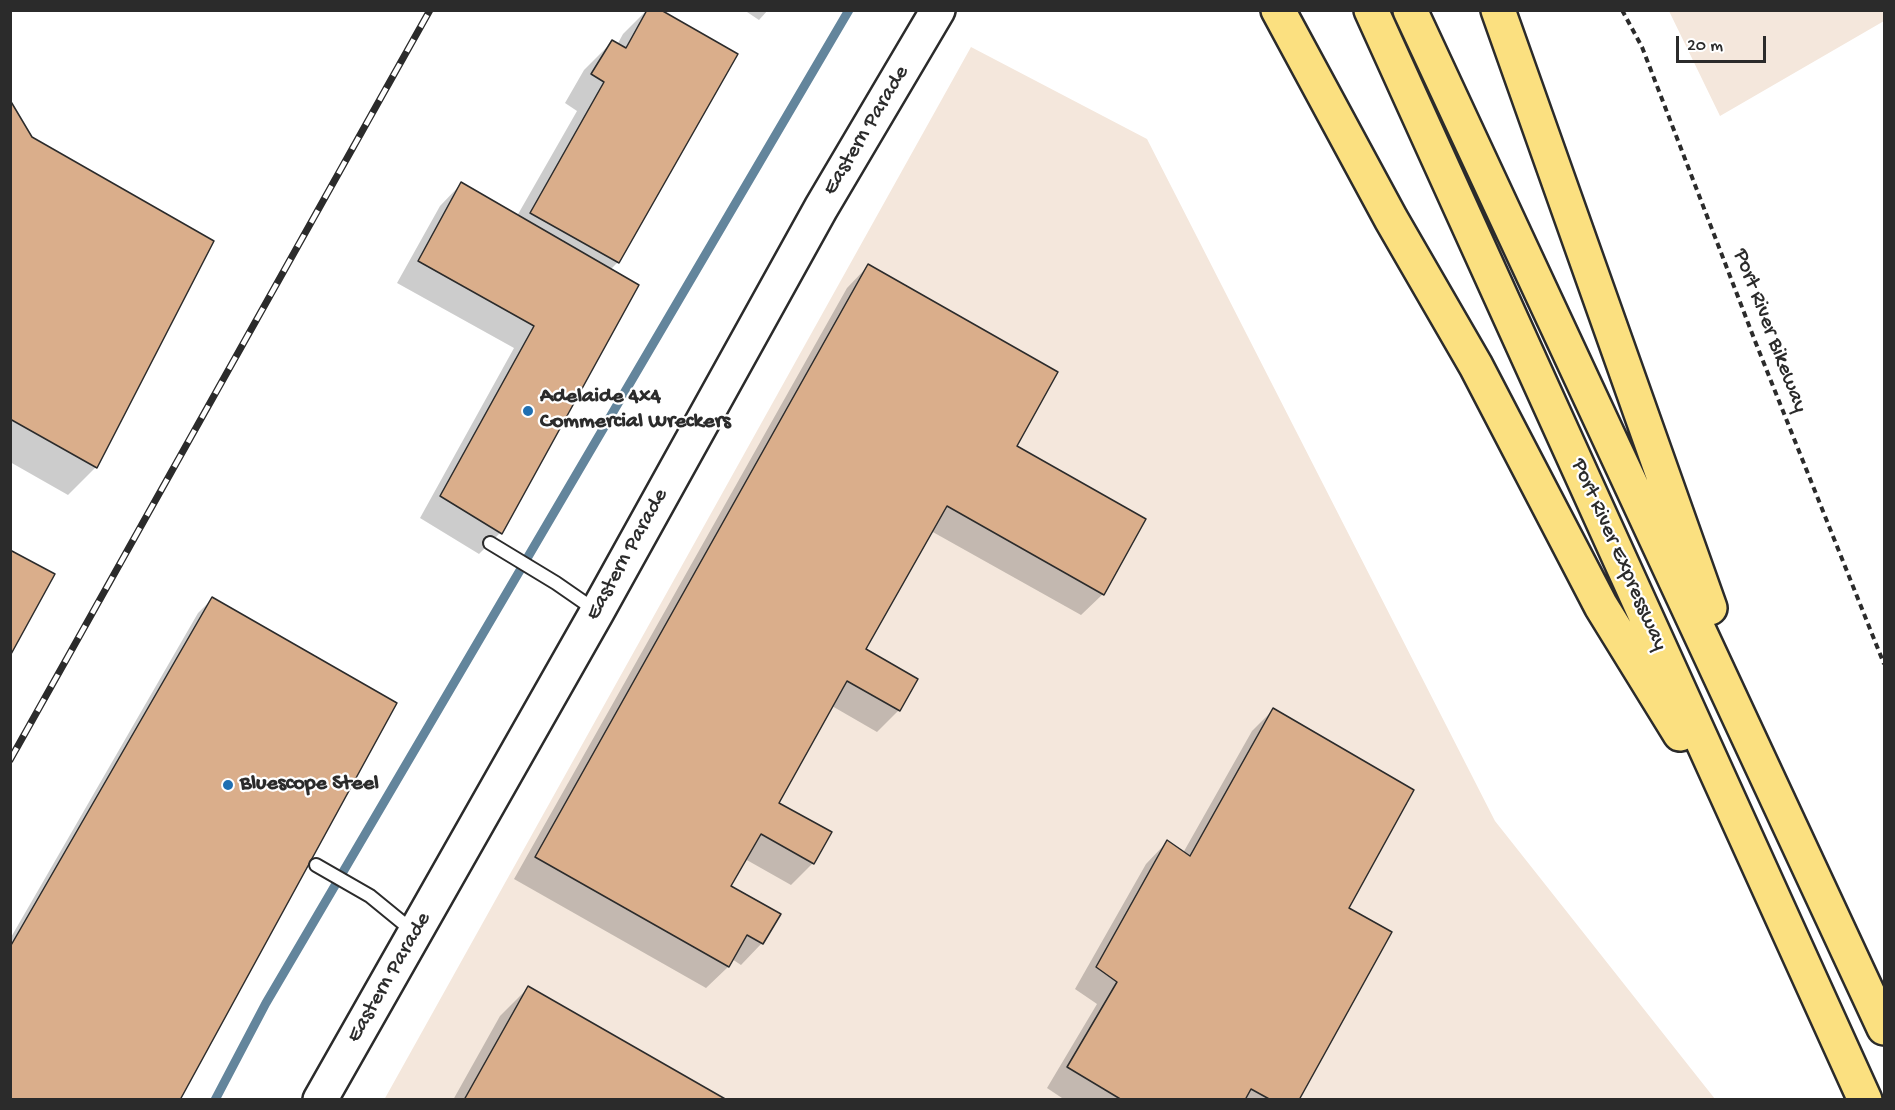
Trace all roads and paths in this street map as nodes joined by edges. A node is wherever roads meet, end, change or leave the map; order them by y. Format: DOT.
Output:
graph roads {
  1 [pos="938,10"];
  2 [pos="1278,10"];
  3 [pos="1371,10"];
  4 [pos="1410,10"];
  5 [pos="1498,10"];
  6 [pos="1622,10"];
  7 [pos="490,543"];
  8 [pos="597,612"];
  9 [pos="1884,664"];
  10 [pos="1776,796"];
  11 [pos="1754,856"];
  12 [pos="316,865"];
  13 [pos="415,933"];
  14 [pos="1884,1028"];
  15 [pos="320,1100"];
  16 [pos="1865,1100"];
  1 -- 8 [label="main road, Eastern Parade"];
  2 -- 11 [label="highway"];
  3 -- 11 [label="highway, Port River Expressway"];
  4 -- 10 [label="highway, Port River Expressway"];
  5 -- 10 [label="highway"];
  6 -- 9 [label="path, Port River Bikeway"];
  7 -- 8 [label="lane"];
  8 -- 13 [label="main road, Eastern Parade"];
  10 -- 14 [label="highway, Port River Expressway"];
  11 -- 16 [label="highway, Port River Expressway"];
  12 -- 13 [label="lane"];
  13 -- 15 [label="main road, Eastern Parade"];
}
